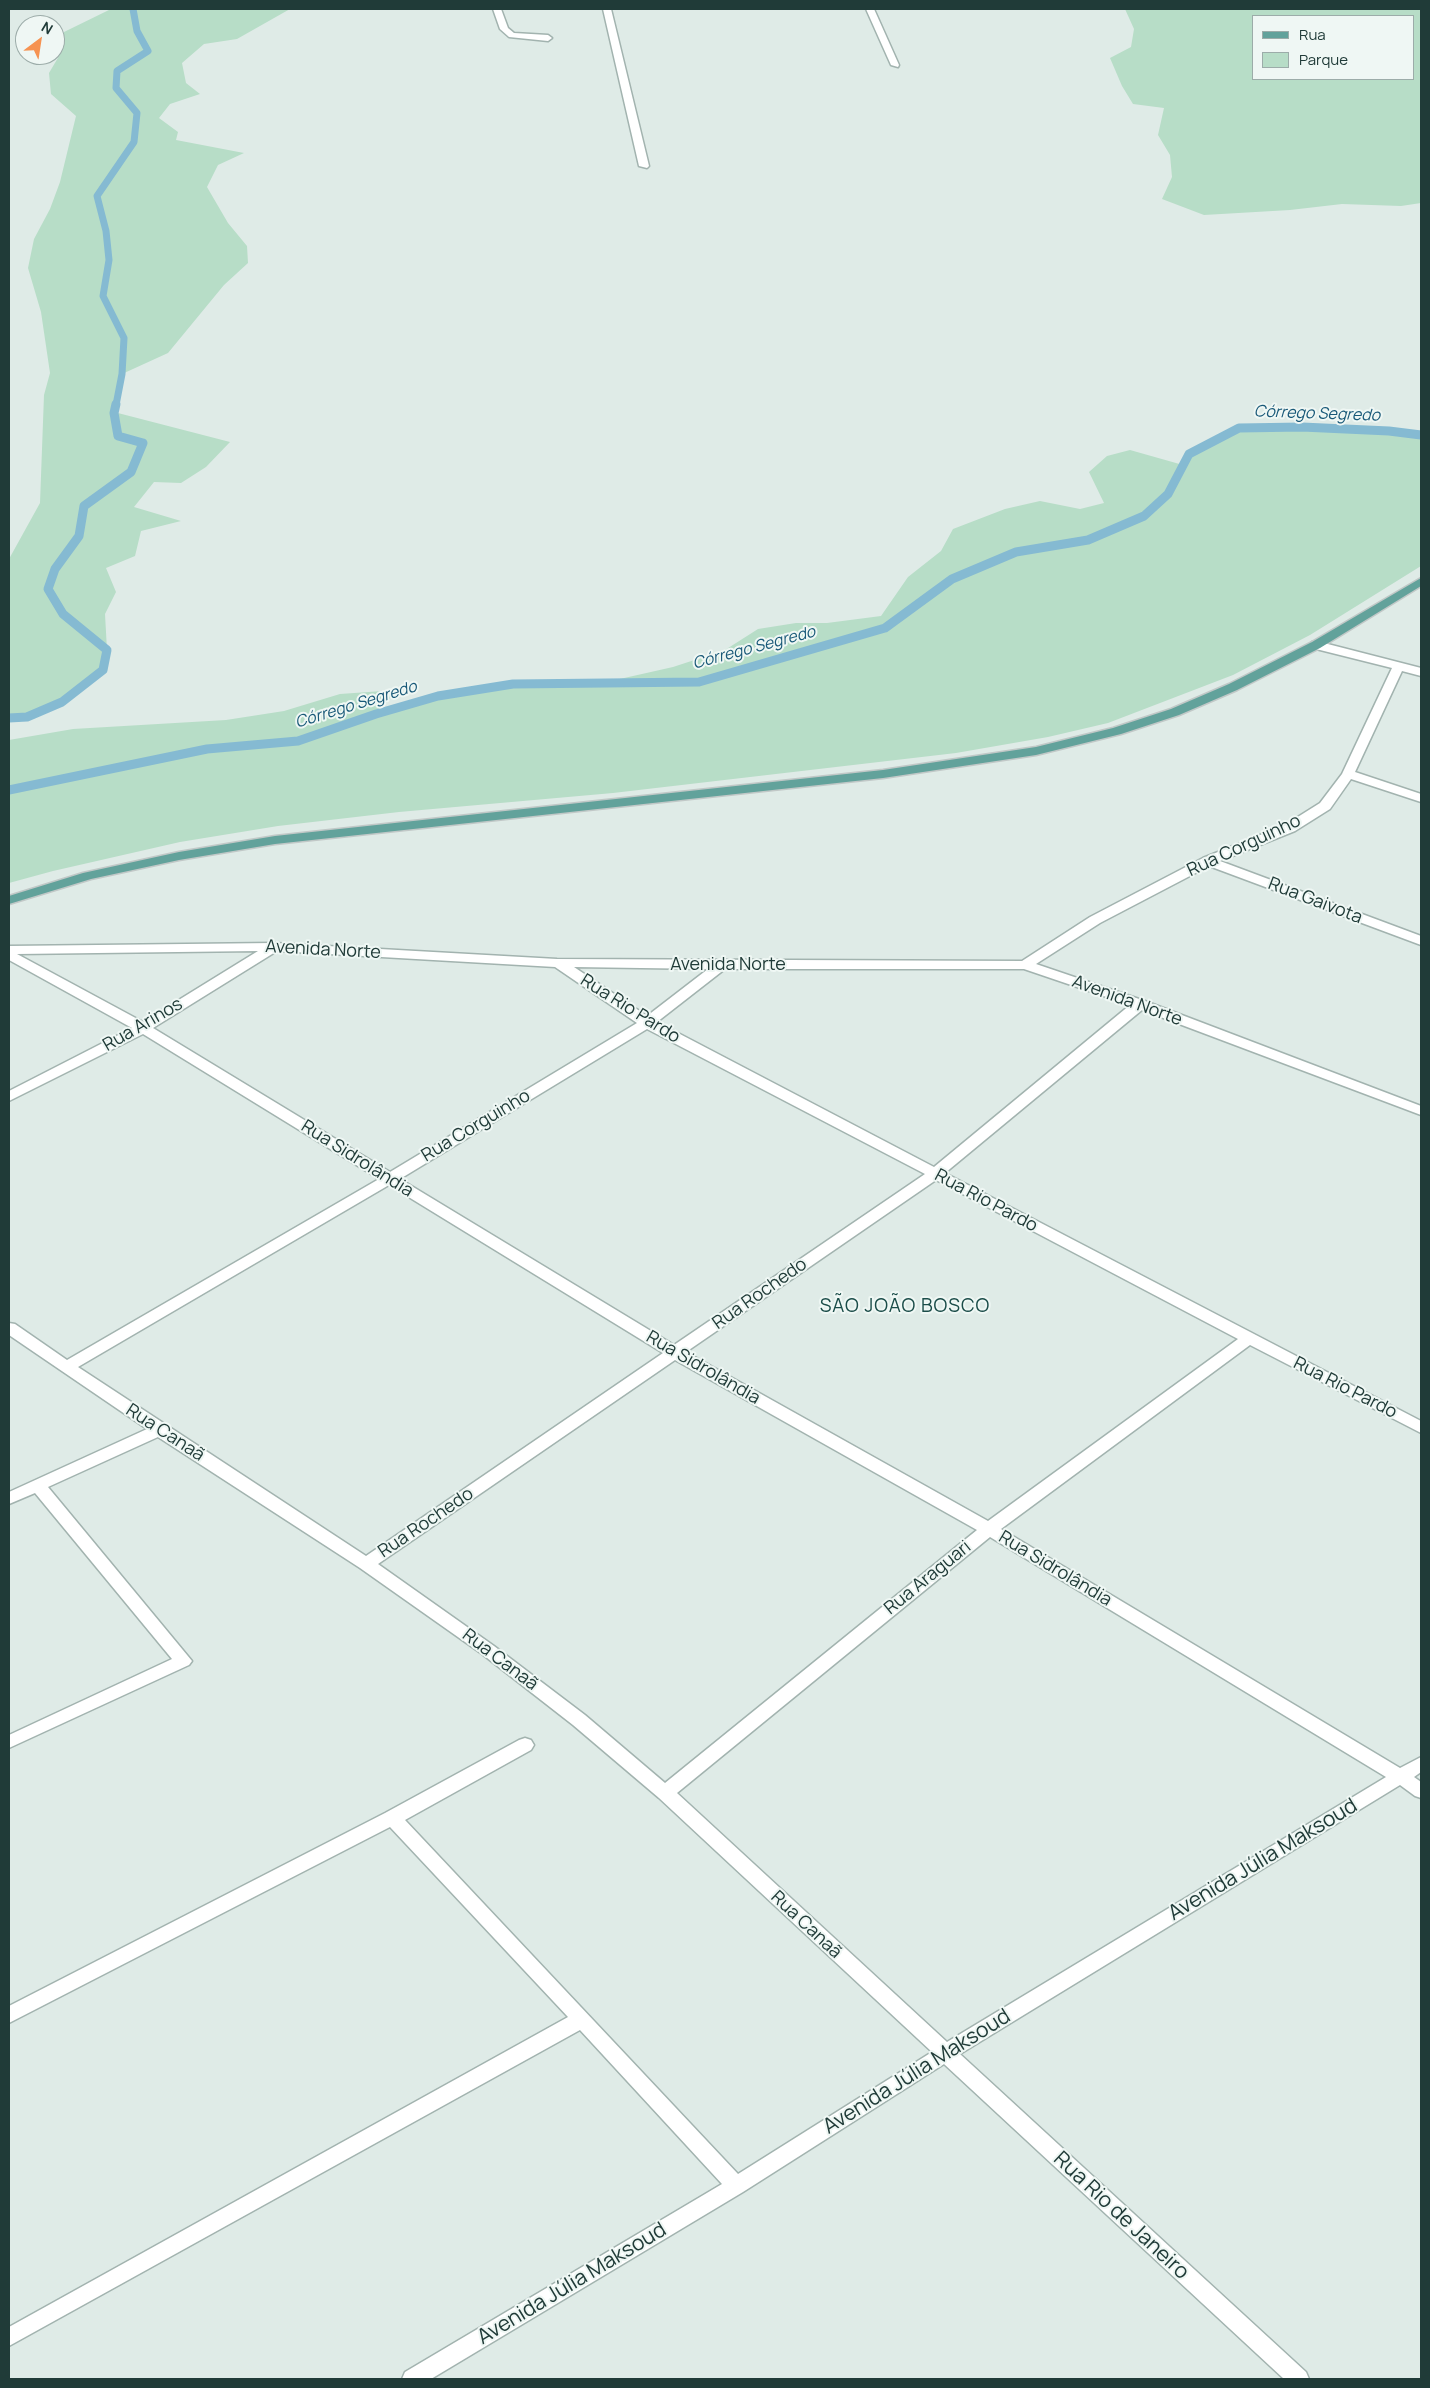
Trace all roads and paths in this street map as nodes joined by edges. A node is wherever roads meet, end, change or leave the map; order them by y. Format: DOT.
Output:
graph roads {
  1 [pos="498,9"];
  2 [pos="608,9"];
  3 [pos="870,9"];
  4 [pos="548,38"];
  5 [pos="895,65"];
  6 [pos="644,166"];
  7 [pos="1421,581"];
  8 [pos="1316,645"];
  9 [pos="1399,665"];
  10 [pos="1421,672"];
  11 [pos="1348,774"];
  12 [pos="1421,798"];
  13 [pos="1208,861"];
  14 [pos="9,900"];
  15 [pos="1421,941"];
  16 [pos="274,947"];
  17 [pos="9,950"];
  18 [pos="9,955"];
  19 [pos="557,963"];
  20 [pos="722,965"];
  21 [pos="1025,965"];
  22 [pos="1140,1004"];
  23 [pos="647,1023"];
  24 [pos="143,1028"];
  25 [pos="9,1097"];
  26 [pos="1421,1111"];
  27 [pos="935,1174"];
  28 [pos="389,1179"];
  29 [pos="9,1328"];
  30 [pos="1249,1338"];
  31 [pos="675,1353"];
  32 [pos="67,1367"];
  33 [pos="1421,1428"];
  34 [pos="159,1430"];
  35 [pos="38,1485"];
  36 [pos="9,1498"];
  37 [pos="989,1529"];
  38 [pos="366,1564"];
  39 [pos="9,1742"];
  40 [pos="525,1745"];
  41 [pos="1421,1764"];
  42 [pos="1401,1776"];
  43 [pos="1421,1791"];
  44 [pos="664,1793"];
  45 [pos="392,1818"];
  46 [pos="9,2015"];
  47 [pos="582,2019"];
  48 [pos="944,2054"];
  49 [pos="736,2186"];
  50 [pos="9,2337"];
  51 [pos="414,2379"];
  52 [pos="1298,2379"];
  1 -- 4 [label="street"];
  2 -- 6 [label="street"];
  3 -- 5 [label="street"];
  7 -- 8 [label="main road"];
  8 -- 9 [label="street"];
  8 -- 14 [label="main road"];
  9 -- 10 [label="street"];
  9 -- 11 [label="street, Rua Corguinho"];
  11 -- 12 [label="street"];
  11 -- 13 [label="street, Rua Corguinho"];
  13 -- 15 [label="street, Rua Gaivota"];
  13 -- 21 [label="street, Rua Corguinho"];
  16 -- 17 [label="street, Avenida Norte"];
  16 -- 19 [label="street, Avenida Norte"];
  16 -- 24 [label="street, Rua Arinos"];
  18 -- 24 [label="street, Rua Sidrolândia"];
  19 -- 20 [label="street, Avenida Norte"];
  19 -- 23 [label="street, Rua Rio Pardo"];
  20 -- 21 [label="street, Avenida Norte"];
  20 -- 23 [label="street, Rua Corguinho"];
  21 -- 22 [label="street, Avenida Norte"];
  22 -- 26 [label="street, Avenida Norte"];
  22 -- 27 [label="street, Rua Rochedo"];
  23 -- 27 [label="street, Rua Rio Pardo"];
  23 -- 28 [label="street, Rua Corguinho"];
  24 -- 25 [label="street, Rua Arinos"];
  24 -- 28 [label="street, Rua Sidrolândia"];
  27 -- 30 [label="street, Rua Rio Pardo"];
  27 -- 31 [label="street, Rua Rochedo"];
  28 -- 31 [label="street, Rua Sidrolândia"];
  28 -- 32 [label="street, Rua Corguinho"];
  29 -- 32 [label="street, Rua Canaã"];
  30 -- 33 [label="street, Rua Rio Pardo"];
  30 -- 37 [label="street, Rua Araguari"];
  31 -- 37 [label="street, Rua Sidrolândia"];
  31 -- 38 [label="street, Rua Rochedo"];
  32 -- 34 [label="street, Rua Canaã"];
  34 -- 35 [label="street"];
  34 -- 38 [label="street, Rua Canaã"];
  35 -- 36 [label="street"];
  35 -- 39 [label="street"];
  37 -- 42 [label="street, Rua Sidrolândia"];
  37 -- 44 [label="street, Rua Araguari"];
  38 -- 44 [label="street, Rua Canaã"];
  40 -- 45 [label="street"];
  41 -- 42 [label="street, Avenida Júlia Maksoud"];
  42 -- 43 [label="street, Rua Sidrolândia"];
  42 -- 48 [label="street, Avenida Júlia Maksoud"];
  44 -- 48 [label="street, Rua Canaã"];
  45 -- 46 [label="street"];
  45 -- 47 [label="street"];
  47 -- 49 [label="street"];
  47 -- 50 [label="street"];
  48 -- 49 [label="street, Avenida Júlia Maksoud"];
  48 -- 52 [label="street, Rua Rio de Janeiro"];
  49 -- 51 [label="street, Avenida Júlia Maksoud"];
}
